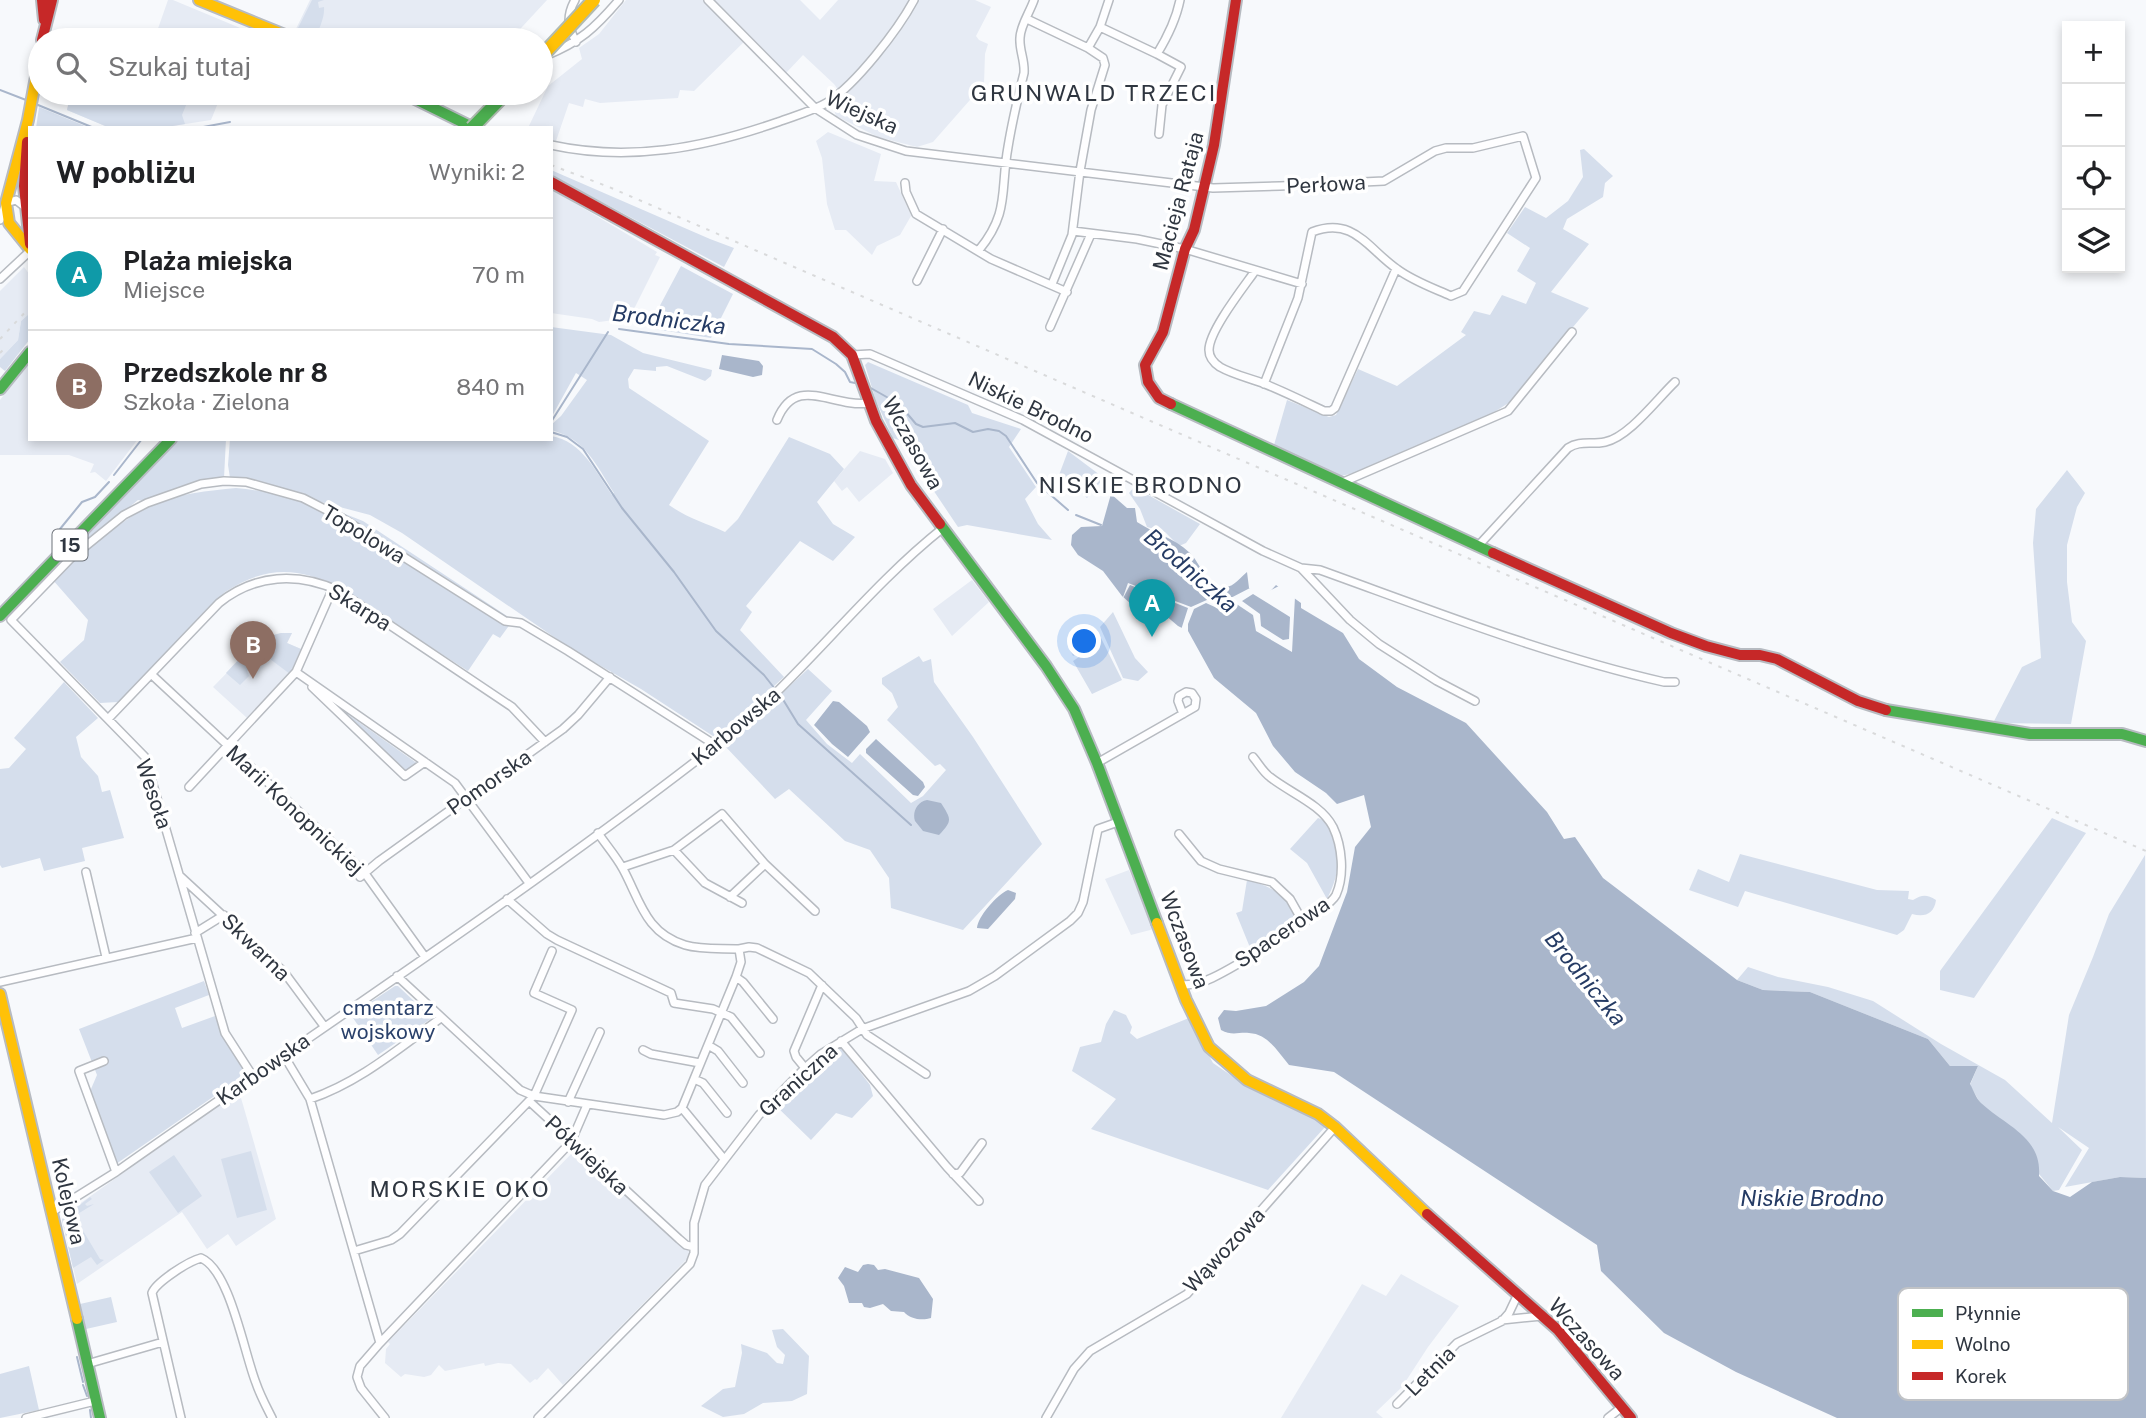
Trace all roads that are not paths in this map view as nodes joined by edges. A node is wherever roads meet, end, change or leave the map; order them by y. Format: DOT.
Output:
graph roads {
  1 [pos="199,0"];
  2 [pos="575,0"];
  3 [pos="594,0"];
  4 [pos="619,0"];
  5 [pos="708,0"];
  6 [pos="914,0"];
  7 [pos="1034,0"];
  8 [pos="1109,0"];
  9 [pos="1180,0"];
  10 [pos="1236,0"];
  11 [pos="46,1"];
  12 [pos="1027,19"];
  13 [pos="1100,27"];
  14 [pos="44,28"];
  15 [pos="268,28"];
  16 [pos="576,42"];
  17 [pos="553,44"];
  18 [pos="1088,48"];
  19 [pos="553,52"];
  20 [pos="1157,54"];
  21 [pos="31,105"];
  22 [pos="428,105"];
  23 [pos="495,105"];
  24 [pos="815,108"];
  25 [pos="28,120"];
  26 [pos="472,126"];
  27 [pos="475,126"];
  28 [pos="1158,134"];
  29 [pos="553,145"];
  30 [pos="1006,163"];
  31 [pos="1080,171"];
  32 [pos="553,183"];
  33 [pos="905,183"];
  34 [pos="1203,185"];
  35 [pos="6,203"];
  36 [pos="26,208"];
  37 [pos="0,220"];
  38 [pos="28,228"];
  39 [pos="943,229"];
  40 [pos="1073,231"];
  41 [pos="1091,234"];
  42 [pos="28,246"];
  43 [pos="28,250"];
  44 [pos="979,250"];
  45 [pos="1185,250"];
  46 [pos="1396,269"];
  47 [pos="1255,271"];
  48 [pos="0,279"];
  49 [pos="917,281"];
  50 [pos="1052,284"];
  51 [pos="1302,284"];
  52 [pos="1067,292"];
  53 [pos="1050,327"];
  54 [pos="1572,331"];
  55 [pos="28,354"];
  56 [pos="852,355"];
  57 [pos="1675,382"];
  58 [pos="1264,384"];
  59 [pos="0,389"];
  60 [pos="868,403"];
  61 [pos="777,420"];
  62 [pos="169,441"];
  63 [pos="1341,484"];
  64 [pos="943,528"];
  65 [pos="1479,545"];
  66 [pos="1301,568"];
  67 [pos="333,588"];
  68 [pos="6,618"];
  69 [pos="296,672"];
  70 [pos="152,675"];
  71 [pos="610,677"];
  72 [pos="1675,682"];
  73 [pos="1475,701"];
  74 [pos="1183,714"];
  75 [pos="108,719"];
  76 [pos="2146,741"];
  77 [pos="545,742"];
  78 [pos="228,747"];
  79 [pos="715,747"];
  80 [pos="1254,757"];
  81 [pos="425,762"];
  82 [pos="1097,763"];
  83 [pos="189,787"];
  84 [pos="466,797"];
  85 [pos="1118,822"];
  86 [pos="598,833"];
  87 [pos="1179,834"];
  88 [pos="674,850"];
  89 [pos="765,864"];
  90 [pos="622,867"];
  91 [pos="86,872"];
  92 [pos="362,875"];
  93 [pos="180,876"];
  94 [pos="528,883"];
  95 [pos="730,897"];
  96 [pos="507,899"];
  97 [pos="742,903"];
  98 [pos="815,911"];
  99 [pos="224,915"];
  100 [pos="1303,922"];
  101 [pos="196,936"];
  102 [pos="738,949"];
  103 [pos="552,951"];
  104 [pos="106,957"];
  105 [pos="425,957"];
  106 [pos="397,976"];
  107 [pos="736,977"];
  108 [pos="0,982"];
  109 [pos="822,985"];
  110 [pos="1181,985"];
  111 [pos="0,994"];
  112 [pos="722,1013"];
  113 [pos="441,1018"];
  114 [pos="773,1019"];
  115 [pos="324,1026"];
  116 [pos="862,1029"];
  117 [pos="600,1032"];
  118 [pos="841,1041"];
  119 [pos="708,1045"];
  120 [pos="643,1050"];
  121 [pos="760,1053"];
  122 [pos="283,1054"];
  123 [pos="104,1061"];
  124 [pos="700,1063"];
  125 [pos="805,1068"];
  126 [pos="926,1074"];
  127 [pos="252,1075"];
  128 [pos="694,1079"];
  129 [pos="743,1083"];
  130 [pos="531,1098"];
  131 [pos="310,1099"];
  132 [pos="568,1102"];
  133 [pos="587,1105"];
  134 [pos="682,1108"];
  135 [pos="727,1113"];
  136 [pos="1335,1127"];
  137 [pos="571,1142"];
  138 [pos="982,1143"];
  139 [pos="724,1159"];
  140 [pos="116,1172"];
  141 [pos="953,1174"];
  142 [pos="979,1201"];
  143 [pos="52,1212"];
  144 [pos="694,1247"];
  145 [pos="354,1251"];
  146 [pos="1518,1294"];
  147 [pos="1542,1315"];
  148 [pos="1502,1321"];
  149 [pos="163,1342"];
  150 [pos="380,1343"];
  151 [pos="87,1364"];
  152 [pos="95,1401"];
  153 [pos="1397,1404"];
  154 [pos="1626,1413"];
  155 [pos="26,1418"];
  156 [pos="100,1418"];
  157 [pos="181,1418"];
  158 [pos="272,1418"];
  159 [pos="385,1418"];
  160 [pos="538,1418"];
  161 [pos="1046,1418"];
  162 [pos="1608,1418"];
  1 -- 15 [label="street"];
  2 -- 16 [label="street"];
  3 -- 17 [label="street, bridge"];
  4 -- 16 [label="street"];
  5 -- 24 [label="street"];
  6 -- 24 [label="street"];
  7 -- 12 [label="street"];
  8 -- 13 [label="street"];
  9 -- 20 [label="street"];
  10 -- 34 [label="street, Macieja Rataja"];
  11 -- 14 [label="street"];
  12 -- 18 [label="street"];
  12 -- 30 [label="street"];
  13 -- 18 [label="street"];
  13 -- 20 [label="street"];
  16 -- 19 [label="street"];
  18 -- 31 [label="street"];
  20 -- 28 [label="street"];
  21 -- 25 [label="street"];
  22 -- 26 [label="street"];
  23 -- 27 [label="street, bridge"];
  24 -- 29 [label="street, Wiejska"];
  24 -- 30 [label="street, Wiejska"];
  25 -- 35 [label="street"];
  25 -- 36 [label="street"];
  30 -- 31 [label="street, Wiejska"];
  30 -- 44 [label="street"];
  31 -- 34 [label="street, Wiejska"];
  31 -- 40 [label="street"];
  32 -- 56 [label="street"];
  33 -- 39 [label="street"];
  34 -- 45 [label="street, Macieja Rataja"];
  34 -- 46 [label="street, Perłowa"];
  35 -- 36 [label="street"];
  35 -- 37 [label="street"];
  35 -- 42 [label="street"];
  36 -- 38 [label="street"];
  39 -- 44 [label="street"];
  39 -- 49 [label="street"];
  40 -- 41 [label="street"];
  40 -- 50 [label="street"];
  41 -- 45 [label="street"];
  41 -- 52 [label="street"];
  43 -- 48 [label="street"];
  44 -- 50 [label="street"];
  45 -- 47 [label="street"];
  45 -- 63 [label="street, Macieja Rataja"];
  46 -- 51 [label="street"];
  46 -- 58 [label="street"];
  47 -- 51 [label="street"];
  47 -- 58 [label="street"];
  50 -- 52 [label="street"];
  51 -- 58 [label="street"];
  52 -- 53 [label="street"];
  54 -- 63 [label="street"];
  55 -- 59 [label="street"];
  56 -- 60 [label="street, Wczasowa"];
  56 -- 66 [label="street, Niskie Brodno"];
  57 -- 65 [label="street"];
  60 -- 61 [label="street"];
  60 -- 64 [label="street, Wczasowa"];
  62 -- 68 [label="street, 15"];
  63 -- 65 [label="street"];
  64 -- 79 [label="street, Karbowska"];
  64 -- 82 [label="street, Wczasowa"];
  65 -- 76 [label="street"];
  66 -- 72 [label="street"];
  66 -- 73 [label="street, Niskie Brodno"];
  67 -- 69 [label="street"];
  67 -- 70 [label="street, Skarpa"];
  67 -- 77 [label="street, Skarpa"];
  68 -- 71 [label="street, Topolowa"];
  68 -- 75 [label="street, Wesoła"];
  69 -- 78 [label="street"];
  69 -- 81 [label="street"];
  69 -- 81 [label="street"];
  70 -- 75 [label="street, Skarpa"];
  70 -- 78 [label="street, Marii Konopnickiej"];
  71 -- 77 [label="street, Pomorska"];
  71 -- 79 [label="street, Topolowa"];
  74 -- 82 [label="street"];
  75 -- 93 [label="street, Wesoła"];
  77 -- 84 [label="street, Pomorska"];
  78 -- 83 [label="street"];
  78 -- 92 [label="street, Marii Konopnickiej"];
  79 -- 86 [label="street, Karbowska"];
  80 -- 100 [label="street, Spacerowa"];
  81 -- 84 [label="street"];
  82 -- 85 [label="street, Wczasowa"];
  84 -- 92 [label="street, Pomorska"];
  84 -- 94 [label="street"];
  85 -- 110 [label="street, Wczasowa"];
  85 -- 116 [label="street, Graniczna"];
  86 -- 90 [label="street"];
  86 -- 94 [label="street, Karbowska"];
  87 -- 100 [label="street"];
  88 -- 89 [label="street"];
  88 -- 90 [label="street"];
  88 -- 95 [label="street"];
  89 -- 95 [label="street"];
  89 -- 98 [label="street"];
  90 -- 102 [label="street"];
  91 -- 104 [label="street"];
  92 -- 105 [label="street, Marii Konopnickiej"];
  93 -- 99 [label="street, Skwarna"];
  93 -- 101 [label="street, Wesoła"];
  94 -- 96 [label="street, Karbowska"];
  95 -- 97 [label="street"];
  96 -- 105 [label="street, Karbowska"];
  96 -- 112 [label="street"];
  99 -- 101 [label="street"];
  99 -- 115 [label="street, Skwarna"];
  100 -- 110 [label="street, Spacerowa"];
  101 -- 104 [label="street"];
  101 -- 127 [label="street, Wesoła"];
  102 -- 107 [label="street"];
  102 -- 109 [label="street"];
  103 -- 130 [label="street"];
  104 -- 108 [label="street"];
  105 -- 106 [label="street, Karbowska"];
  106 -- 113 [label="street, Półwiejska"];
  106 -- 115 [label="street, Karbowska"];
  107 -- 112 [label="street"];
  107 -- 114 [label="street"];
  109 -- 116 [label="street"];
  109 -- 125 [label="street"];
  110 -- 136 [label="street, Wczasowa"];
  111 -- 143 [label="street, Kolejowa"];
  112 -- 119 [label="street"];
  112 -- 121 [label="street"];
  113 -- 130 [label="street, Półwiejska"];
  113 -- 131 [label="street"];
  115 -- 122 [label="street, Karbowska"];
  116 -- 118 [label="street, Graniczna"];
  116 -- 126 [label="street"];
  117 -- 132 [label="street"];
  118 -- 125 [label="street, Graniczna"];
  118 -- 141 [label="street"];
  119 -- 124 [label="street"];
  119 -- 129 [label="street"];
  120 -- 124 [label="street"];
  122 -- 127 [label="street, Karbowska"];
  122 -- 131 [label="street"];
  123 -- 140 [label="street"];
  124 -- 128 [label="street"];
  125 -- 139 [label="street, Graniczna"];
  127 -- 140 [label="street, Karbowska"];
  128 -- 134 [label="street"];
  128 -- 135 [label="street"];
  130 -- 132 [label="street"];
  130 -- 137 [label="street, Półwiejska"];
  130 -- 145 [label="street"];
  131 -- 145 [label="street"];
  132 -- 133 [label="street"];
  133 -- 134 [label="street"];
  133 -- 137 [label="street"];
  134 -- 139 [label="street"];
  136 -- 146 [label="street, Wczasowa"];
  136 -- 161 [label="street, Wąwozowa"];
  137 -- 144 [label="street, Półwiejska"];
  137 -- 150 [label="street"];
  138 -- 141 [label="street"];
  139 -- 144 [label="street, Graniczna"];
  140 -- 143 [label="street, Karbowska"];
  141 -- 142 [label="street"];
  143 -- 151 [label="street, Kolejowa"];
  144 -- 160 [label="street, Graniczna"];
  145 -- 150 [label="street"];
  146 -- 147 [label="street, Wczasowa"];
  146 -- 148 [label="street"];
  147 -- 148 [label="street, Letnia"];
  147 -- 154 [label="street, Wczasowa"];
  148 -- 153 [label="street, Letnia"];
  149 -- 151 [label="street"];
  149 -- 157 [label="street"];
  149 -- 158 [label="street"];
  150 -- 159 [label="street"];
  151 -- 152 [label="street, Kolejowa"];
  152 -- 155 [label="street"];
  152 -- 156 [label="street, Kolejowa"];
  154 -- 162 [label="street"];
}
